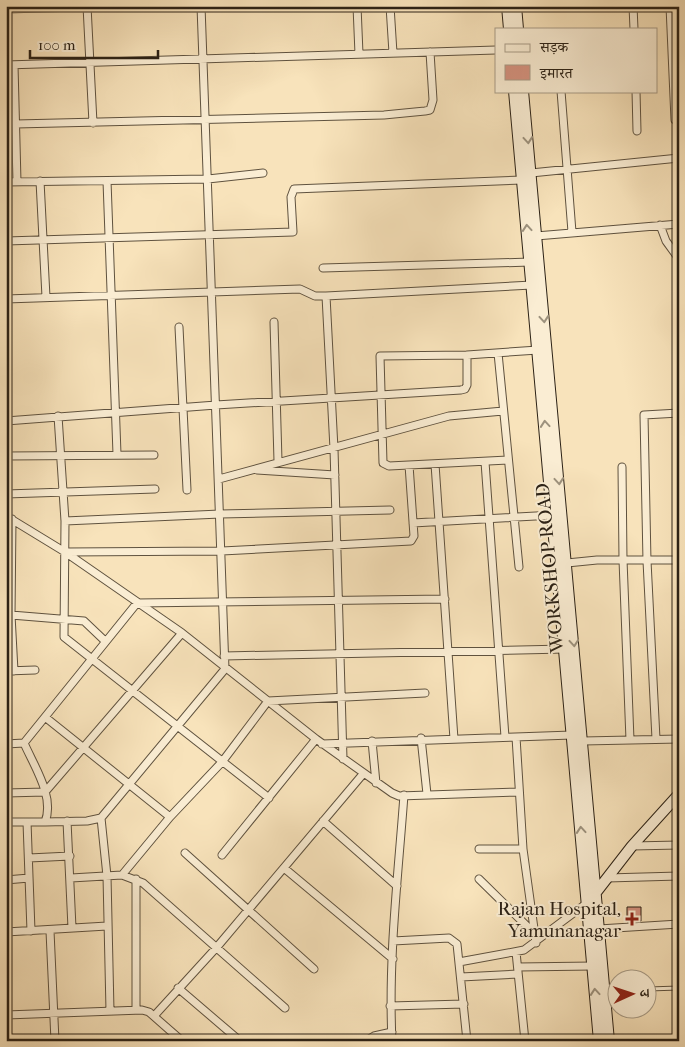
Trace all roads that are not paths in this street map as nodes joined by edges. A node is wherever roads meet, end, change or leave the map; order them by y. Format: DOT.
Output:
graph roads {
  1 [pos="114,6"];
  2 [pos="201,6"];
  3 [pos="357,6"];
  4 [pos="390,6"];
  5 [pos="506,6"];
  6 [pos="516,6"];
  7 [pos="633,6"];
  8 [pos="670,6"];
  9 [pos="87,7"];
  10 [pos="6,9"];
  11 [pos="509,28"];
  12 [pos="518,28"];
  13 [pos="634,28"];
  14 [pos="495,50"];
  15 [pos="430,52"];
  16 [pos="393,53"];
  17 [pos="359,54"];
  18 [pos="204,60"];
  19 [pos="90,62"];
  20 [pos="10,65"];
  21 [pos="514,92"];
  22 [pos="523,92"];
  23 [pos="561,92"];
  24 [pos="636,92"];
  25 [pos="206,120"];
  26 [pos="679,121"];
  27 [pos="93,123"];
  28 [pos="16,124"];
  29 [pos="637,131"];
  30 [pos="679,158"];
  31 [pos="568,169"];
  32 [pos="263,173"];
  33 [pos="531,173"];
  34 [pos="208,179"];
  35 [pos="522,180"];
  36 [pos="40,181"];
  37 [pos="107,181"];
  38 [pos="6,182"];
  39 [pos="17,182"];
  40 [pos="679,224"];
  41 [pos="660,225"];
  42 [pos="572,232"];
  43 [pos="210,236"];
  44 [pos="536,236"];
  45 [pos="108,237"];
  46 [pos="44,239"];
  47 [pos="6,241"];
  48 [pos="679,259"];
  49 [pos="530,262"];
  50 [pos="323,268"];
  51 [pos="532,285"];
  52 [pos="212,294"];
  53 [pos="112,295"];
  54 [pos="326,296"];
  55 [pos="46,297"];
  56 [pos="6,299"];
  57 [pos="274,322"];
  58 [pos="179,327"];
  59 [pos="538,350"];
  60 [pos="498,353"];
  61 [pos="467,355"];
  62 [pos="381,394"];
  63 [pos="331,398"];
  64 [pos="276,402"];
  65 [pos="216,404"];
  66 [pos="182,407"];
  67 [pos="503,410"];
  68 [pos="116,412"];
  69 [pos="679,413"];
  70 [pos="58,416"];
  71 [pos="6,421"];
  72 [pos="383,435"];
  73 [pos="334,449"];
  74 [pos="60,454"];
  75 [pos="118,454"];
  76 [pos="154,455"];
  77 [pos="6,456"];
  78 [pos="508,460"];
  79 [pos="278,462"];
  80 [pos="485,462"];
  81 [pos="435,464"];
  82 [pos="409,465"];
  83 [pos="622,466"];
  84 [pos="254,469"];
  85 [pos="335,475"];
  86 [pos="219,479"];
  87 [pos="154,489"];
  88 [pos="187,490"];
  89 [pos="64,492"];
  90 [pos="6,494"];
  91 [pos="390,510"];
  92 [pos="336,512"];
  93 [pos="220,514"];
  94 [pos="558,515"];
  95 [pos="9,517"];
  96 [pos="514,517"];
  97 [pos="489,518"];
  98 [pos="65,521"];
  99 [pos="439,521"];
  100 [pos="413,522"];
  101 [pos="337,547"];
  102 [pos="9,549"];
  103 [pos="222,551"];
  104 [pos="65,552"];
  105 [pos="623,560"];
  106 [pos="679,560"];
  107 [pos="647,561"];
  108 [pos="566,563"];
  109 [pos="519,567"];
  110 [pos="445,599"];
  111 [pos="339,602"];
  112 [pos="138,603"];
  113 [pos="223,603"];
  114 [pos="11,615"];
  115 [pos="62,618"];
  116 [pos="182,633"];
  117 [pos="105,641"];
  118 [pos="565,649"];
  119 [pos="448,650"];
  120 [pos="498,652"];
  121 [pos="340,654"];
  122 [pos="224,656"];
  123 [pos="90,660"];
  124 [pos="225,669"];
  125 [pos="35,670"];
  126 [pos="10,671"];
  127 [pos="133,692"];
  128 [pos="425,693"];
  129 [pos="340,697"];
  130 [pos="268,701"];
  131 [pos="45,717"];
  132 [pos="176,727"];
  133 [pos="572,735"];
  134 [pos="505,737"];
  135 [pos="516,737"];
  136 [pos="422,738"];
  137 [pos="454,738"];
  138 [pos="656,739"];
  139 [pos="679,739"];
  140 [pos="630,740"];
  141 [pos="372,741"];
  142 [pos="583,741"];
  143 [pos="319,742"];
  144 [pos="24,743"];
  145 [pos="342,743"];
  146 [pos="6,744"];
  147 [pos="83,749"];
  148 [pos="343,759"];
  149 [pos="222,762"];
  150 [pos="363,774"];
  151 [pos="376,782"];
  152 [pos="128,783"];
  153 [pos="45,792"];
  154 [pos="519,792"];
  155 [pos="6,793"];
  156 [pos="427,794"];
  157 [pos="679,794"];
  158 [pos="404,795"];
  159 [pos="269,798"];
  160 [pos="170,817"];
  161 [pos="101,818"];
  162 [pos="67,821"];
  163 [pos="323,821"];
  164 [pos="6,822"];
  165 [pos="27,822"];
  166 [pos="45,822"];
  167 [pos="679,844"];
  168 [pos="632,846"];
  169 [pos="479,849"];
  170 [pos="523,849"];
  171 [pos="185,853"];
  172 [pos="222,855"];
  173 [pos="70,856"];
  174 [pos="29,858"];
  175 [pos="284,868"];
  176 [pos="122,875"];
  177 [pos="107,876"];
  178 [pos="679,876"];
  179 [pos="29,878"];
  180 [pos="71,878"];
  181 [pos="607,878"];
  182 [pos="136,879"];
  183 [pos="479,879"];
  184 [pos="6,880"];
  185 [pos="397,886"];
  186 [pos="596,893"];
  187 [pos="587,903"];
  188 [pos="248,911"];
  189 [pos="679,924"];
  190 [pos="107,926"];
  191 [pos="72,928"];
  192 [pos="599,929"];
  193 [pos="31,931"];
  194 [pos="50,931"];
  195 [pos="6,932"];
  196 [pos="534,933"];
  197 [pos="394,941"];
  198 [pos="536,943"];
  199 [pos="217,947"];
  200 [pos="516,952"];
  201 [pos="393,959"];
  202 [pos="459,962"];
  203 [pos="592,966"];
  204 [pos="314,969"];
  205 [pos="518,970"];
  206 [pos="461,977"];
  207 [pos="178,988"];
  208 [pos="679,988"];
  209 [pos="658,989"];
  210 [pos="605,991"];
  211 [pos="464,1004"];
  212 [pos="390,1006"];
  213 [pos="285,1008"];
  214 [pos="136,1009"];
  215 [pos="110,1011"];
  216 [pos="54,1013"];
  217 [pos="6,1015"];
  218 [pos="154,1016"];
  219 [pos="392,1032"];
  220 [pos="55,1041"];
  221 [pos="182,1041"];
  222 [pos="240,1041"];
  223 [pos="366,1041"];
  224 [pos="392,1041"];
  225 [pos="467,1041"];
  226 [pos="525,1041"];
  227 [pos="599,1041"];
  228 [pos="609,1041"];
  1 -- 9 [label="street"];
  2 -- 18 [label="street"];
  3 -- 17 [label="street"];
  4 -- 16 [label="street"];
  5 -- 11 [label="main road"];
  6 -- 12 [label="main road"];
  7 -- 13 [label="street"];
  8 -- 26 [label="street"];
  9 -- 10 [label="street"];
  9 -- 19 [label="street"];
  14 -- 15 [label="street"];
  15 -- 16 [label="street"];
  15 -- 25 [label="street"];
  16 -- 17 [label="street"];
  17 -- 18 [label="street"];
  18 -- 19 [label="street"];
  18 -- 25 [label="street"];
  19 -- 20 [label="street"];
  19 -- 27 [label="street"];
  20 -- 28 [label="street"];
  21 -- 35 [label="main road, WORKSHOP ROAD"];
  22 -- 33 [label="main road, WORKSHOP ROAD, one-way"];
  23 -- 31 [label="street"];
  24 -- 29 [label="street"];
  25 -- 27 [label="street"];
  25 -- 34 [label="street"];
  27 -- 28 [label="street"];
  28 -- 39 [label="street"];
  30 -- 31 [label="street"];
  31 -- 33 [label="street"];
  31 -- 42 [label="street"];
  32 -- 34 [label="street"];
  33 -- 44 [label="main road, WORKSHOP ROAD"];
  34 -- 37 [label="street"];
  34 -- 43 [label="street"];
  35 -- 43 [label="street"];
  49 -- 35 [label="main road, WORKSHOP ROAD, one-way"];
  36 -- 37 [label="street"];
  36 -- 39 [label="street"];
  36 -- 46 [label="street"];
  37 -- 45 [label="street"];
  38 -- 39 [label="street"];
  40 -- 41 [label="street"];
  41 -- 42 [label="street"];
  41 -- 48 [label="street"];
  42 -- 44 [label="street"];
  43 -- 45 [label="street"];
  43 -- 52 [label="street"];
  44 -- 94 [label="main road, WORKSHOP ROAD, one-way"];
  45 -- 46 [label="street"];
  45 -- 53 [label="street"];
  46 -- 47 [label="street"];
  46 -- 55 [label="street"];
  49 -- 50 [label="street"];
  49 -- 51 [label="main road, WORKSHOP ROAD"];
  51 -- 54 [label="street"];
  51 -- 59 [label="main road, WORKSHOP ROAD"];
  52 -- 53 [label="street"];
  52 -- 54 [label="street"];
  52 -- 65 [label="street"];
  53 -- 55 [label="street"];
  53 -- 68 [label="street"];
  54 -- 63 [label="street"];
  55 -- 56 [label="street"];
  57 -- 64 [label="street"];
  58 -- 66 [label="street"];
  59 -- 60 [label="street"];
  94 -- 59 [label="main road, WORKSHOP ROAD, one-way"];
  60 -- 61 [label="street"];
  60 -- 67 [label="street"];
  61 -- 62 [label="street"];
  61 -- 62 [label="street"];
  62 -- 63 [label="street"];
  62 -- 72 [label="street"];
  63 -- 64 [label="street"];
  63 -- 73 [label="street"];
  64 -- 65 [label="street"];
  64 -- 79 [label="street"];
  65 -- 66 [label="street"];
  65 -- 86 [label="street"];
  66 -- 68 [label="street"];
  66 -- 88 [label="street"];
  67 -- 72 [label="street"];
  67 -- 78 [label="street"];
  68 -- 70 [label="street"];
  68 -- 75 [label="street"];
  69 -- 107 [label="street"];
  70 -- 71 [label="street"];
  70 -- 74 [label="street"];
  72 -- 73 [label="street"];
  72 -- 82 [label="street"];
  73 -- 79 [label="street"];
  73 -- 85 [label="street"];
  74 -- 75 [label="street"];
  74 -- 77 [label="street"];
  74 -- 89 [label="street"];
  75 -- 76 [label="street"];
  78 -- 80 [label="street"];
  78 -- 96 [label="street"];
  79 -- 84 [label="street"];
  80 -- 81 [label="street"];
  80 -- 97 [label="street"];
  81 -- 82 [label="street"];
  81 -- 99 [label="street"];
  82 -- 100 [label="street"];
  83 -- 105 [label="street"];
  84 -- 85 [label="street"];
  84 -- 86 [label="street"];
  85 -- 92 [label="street"];
  86 -- 93 [label="street"];
  87 -- 89 [label="street"];
  89 -- 90 [label="street"];
  89 -- 98 [label="street"];
  91 -- 92 [label="street"];
  92 -- 93 [label="street"];
  92 -- 101 [label="street"];
  93 -- 98 [label="street"];
  93 -- 103 [label="street"];
  94 -- 96 [label="street"];
  94 -- 108 [label="main road, WORKSHOP ROAD"];
  94 -- 118 [label="main road, WORKSHOP ROAD"];
  95 -- 102 [label="street"];
  95 -- 104 [label="street"];
  96 -- 97 [label="street"];
  96 -- 109 [label="street"];
  97 -- 99 [label="street"];
  97 -- 120 [label="street"];
  98 -- 104 [label="street"];
  99 -- 100 [label="street"];
  99 -- 110 [label="street"];
  100 -- 101 [label="street"];
  101 -- 103 [label="street"];
  101 -- 111 [label="street"];
  102 -- 114 [label="street"];
  103 -- 104 [label="street"];
  103 -- 113 [label="street"];
  104 -- 112 [label="street"];
  104 -- 115 [label="street"];
  105 -- 107 [label="street"];
  105 -- 108 [label="street"];
  105 -- 140 [label="street"];
  106 -- 107 [label="street"];
  107 -- 138 [label="street"];
  108 -- 142 [label="main road, WORKSHOP ROAD, one-way"];
  110 -- 111 [label="street"];
  110 -- 119 [label="street"];
  111 -- 113 [label="street"];
  111 -- 121 [label="street"];
  112 -- 113 [label="street"];
  112 -- 116 [label="street"];
  112 -- 117 [label="street"];
  113 -- 122 [label="street"];
  114 -- 115 [label="street"];
  114 -- 126 [label="street"];
  115 -- 117 [label="street"];
  115 -- 123 [label="street"];
  116 -- 124 [label="street"];
  116 -- 127 [label="street"];
  117 -- 123 [label="street"];
  118 -- 120 [label="street"];
  118 -- 133 [label="main road, WORKSHOP ROAD"];
  119 -- 120 [label="street"];
  119 -- 121 [label="street"];
  119 -- 137 [label="street"];
  120 -- 134 [label="street"];
  121 -- 122 [label="street"];
  121 -- 129 [label="street"];
  122 -- 124 [label="street"];
  123 -- 127 [label="street"];
  123 -- 131 [label="street"];
  124 -- 130 [label="street"];
  124 -- 132 [label="street"];
  125 -- 126 [label="street"];
  127 -- 132 [label="street"];
  127 -- 147 [label="street"];
  128 -- 129 [label="street"];
  129 -- 130 [label="street"];
  129 -- 145 [label="street"];
  130 -- 143 [label="street"];
  130 -- 149 [label="street"];
  131 -- 144 [label="street"];
  131 -- 147 [label="street"];
  132 -- 149 [label="street"];
  132 -- 152 [label="street"];
  133 -- 135 [label="street"];
  187 -- 133 [label="main road, WORKSHOP ROAD, one-way"];
  134 -- 135 [label="street"];
  134 -- 137 [label="street"];
  135 -- 154 [label="street"];
  136 -- 137 [label="street"];
  136 -- 141 [label="street"];
  136 -- 156 [label="street"];
  138 -- 139 [label="street"];
  138 -- 140 [label="street"];
  140 -- 142 [label="street"];
  141 -- 145 [label="street"];
  141 -- 151 [label="street"];
  142 -- 186 [label="main road, WORKSHOP ROAD"];
  143 -- 145 [label="street"];
  143 -- 148 [label="street"];
  143 -- 159 [label="street"];
  144 -- 146 [label="street"];
  144 -- 153 [label="street"];
  145 -- 148 [label="street"];
  147 -- 152 [label="street"];
  147 -- 153 [label="street"];
  148 -- 150 [label="street"];
  149 -- 159 [label="street"];
  149 -- 160 [label="street"];
  150 -- 151 [label="street"];
  150 -- 163 [label="street"];
  151 -- 158 [label="street"];
  152 -- 160 [label="street"];
  152 -- 161 [label="street"];
  153 -- 155 [label="street"];
  153 -- 166 [label="street"];
  154 -- 156 [label="street"];
  154 -- 170 [label="street"];
  156 -- 158 [label="street"];
  157 -- 168 [label="main road"];
  158 -- 185 [label="street"];
  159 -- 172 [label="street"];
  160 -- 176 [label="street"];
  161 -- 162 [label="street"];
  161 -- 177 [label="street"];
  162 -- 166 [label="street"];
  162 -- 173 [label="street"];
  163 -- 175 [label="street"];
  163 -- 185 [label="street"];
  164 -- 165 [label="street"];
  165 -- 166 [label="street"];
  165 -- 174 [label="street"];
  167 -- 168 [label="street"];
  168 -- 181 [label="main road"];
  169 -- 170 [label="street"];
  170 -- 196 [label="street"];
  171 -- 188 [label="street"];
  173 -- 174 [label="street"];
  173 -- 180 [label="street"];
  174 -- 179 [label="street"];
  175 -- 188 [label="street"];
  175 -- 201 [label="street"];
  176 -- 177 [label="street"];
  176 -- 182 [label="street"];
  177 -- 180 [label="street"];
  177 -- 190 [label="street"];
  178 -- 181 [label="street"];
  179 -- 184 [label="street"];
  179 -- 193 [label="street"];
  180 -- 191 [label="street"];
  181 -- 186 [label="main road"];
  182 -- 199 [label="street"];
  182 -- 214 [label="street"];
  183 -- 196 [label="street"];
  185 -- 197 [label="street"];
  186 -- 187 [label="main road"];
  186 -- 192 [label="main road, WORKSHOP ROAD"];
  187 -- 198 [label="street"];
  187 -- 203 [label="main road, WORKSHOP ROAD"];
  188 -- 199 [label="street"];
  188 -- 204 [label="street"];
  189 -- 192 [label="street"];
  190 -- 191 [label="street"];
  190 -- 215 [label="street"];
  191 -- 194 [label="street"];
  192 -- 210 [label="main road, WORKSHOP ROAD"];
  193 -- 194 [label="street"];
  193 -- 195 [label="street"];
  194 -- 216 [label="street"];
  196 -- 198 [label="street"];
  197 -- 201 [label="street"];
  197 -- 202 [label="street"];
  198 -- 200 [label="street"];
  199 -- 207 [label="street"];
  199 -- 213 [label="street"];
  200 -- 202 [label="street"];
  200 -- 205 [label="street"];
  201 -- 212 [label="street"];
  202 -- 206 [label="street"];
  203 -- 205 [label="street"];
  227 -- 203 [label="main road, WORKSHOP ROAD, one-way"];
  205 -- 206 [label="street"];
  205 -- 226 [label="street"];
  206 -- 211 [label="street"];
  207 -- 218 [label="street"];
  207 -- 222 [label="street"];
  208 -- 209 [label="lane"];
  210 -- 228 [label="main road, WORKSHOP ROAD"];
  211 -- 212 [label="street"];
  211 -- 225 [label="street"];
  212 -- 219 [label="street"];
  214 -- 215 [label="street"];
  214 -- 218 [label="street"];
  215 -- 216 [label="street"];
  216 -- 217 [label="street"];
  216 -- 220 [label="street"];
  218 -- 221 [label="street"];
  219 -- 223 [label="street"];
  219 -- 224 [label="street"];
}
